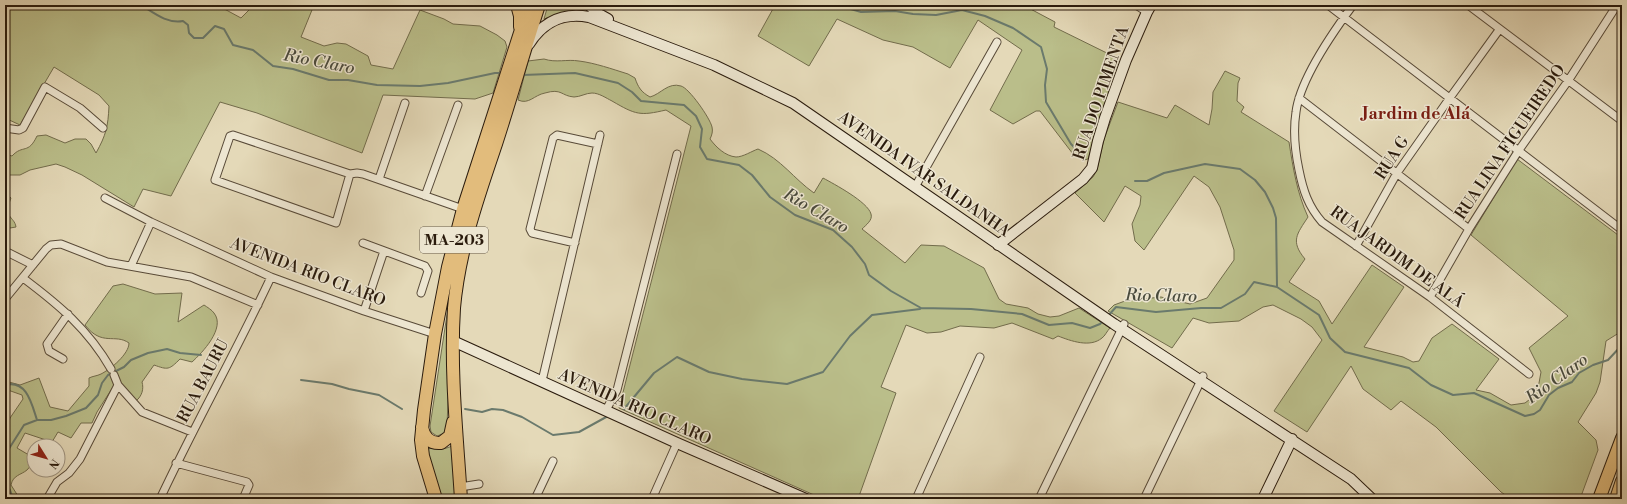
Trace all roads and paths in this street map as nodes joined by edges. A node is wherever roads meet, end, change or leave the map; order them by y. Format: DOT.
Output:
graph roads {
  1 [pos="517,5"];
  2 [pos="529,5"];
  3 [pos="539,5"];
  4 [pos="589,5"];
  5 [pos="1136,5"];
  6 [pos="1328,5"];
  7 [pos="1353,5"];
  8 [pos="1468,5"];
  9 [pos="1617,5"];
  10 [pos="1149,8"];
  11 [pos="1344,17"];
  12 [pos="1499,30"];
  13 [pos="996,42"];
  14 [pos="517,57"];
  15 [pos="1568,81"];
  16 [pos="1299,98"];
  17 [pos="1449,99"];
  18 [pos="405,103"];
  19 [pos="458,105"];
  20 [pos="1622,121"];
  21 [pos="5,128"];
  22 [pos="103,128"];
  23 [pos="600,135"];
  24 [pos="598,144"];
  25 [pos="1519,150"];
  26 [pos="677,154"];
  27 [pos="1397,173"];
  28 [pos="350,174"];
  29 [pos="379,179"];
  30 [pos="916,185"];
  31 [pos="425,196"];
  32 [pos="105,198"];
  33 [pos="463,209"];
  34 [pos="151,222"];
  35 [pos="1469,229"];
  36 [pos="1622,230"];
  37 [pos="363,243"];
  38 [pos="575,243"];
  39 [pos="1000,243"];
  40 [pos="1356,246"];
  41 [pos="5,251"];
  42 [pos="384,251"];
  43 [pos="33,265"];
  44 [pos="131,266"];
  45 [pos="271,277"];
  46 [pos="23,278"];
  47 [pos="421,293"];
  48 [pos="1430,297"];
  49 [pos="5,299"];
  50 [pos="258,305"];
  51 [pos="364,311"];
  52 [pos="68,314"];
  53 [pos="1119,324"];
  54 [pos="435,334"];
  55 [pos="453,341"];
  56 [pos="980,357"];
  57 [pos="63,359"];
  58 [pos="1529,374"];
  59 [pos="1202,378"];
  60 [pos="542,381"];
  61 [pos="118,385"];
  62 [pos="608,405"];
  63 [pos="455,407"];
  64 [pos="422,426"];
  65 [pos="192,432"];
  66 [pos="1622,438"];
  67 [pos="1292,439"];
  68 [pos="677,443"];
  69 [pos="553,461"];
  70 [pos="176,463"];
  71 [pos="1622,481"];
  72 [pos="479,484"];
  73 [pos="460,486"];
  74 [pos="47,499"];
  75 [pos="160,499"];
  76 [pos="243,499"];
  77 [pos="436,499"];
  78 [pos="461,499"];
  79 [pos="535,499"];
  80 [pos="652,499"];
  81 [pos="806,499"];
  82 [pos="916,499"];
  83 [pos="1039,499"];
  84 [pos="1144,499"];
  85 [pos="1263,499"];
  86 [pos="1372,499"];
  87 [pos="1599,499"];
  88 [pos="1616,499"];
  1 -- 14 [label="main road"];
  2 -- 14 [label="main road, MA-203"];
  3 -- 14 [label="main road, MA-203"];
  4 -- 30 [label="main road, AVENIDA IVAR SALDANHA"];
  5 -- 10 [label="street"];
  6 -- 11 [label="street"];
  7 -- 11 [label="street, RUA JARDIM DE ALÁ"];
  8 -- 12 [label="street"];
  9 -- 15 [label="street, RUA LINA FIGUEIREDO"];
  10 -- 39 [label="main road, RUA DO PIMENTA"];
  11 -- 16 [label="street, RUA JARDIM DE ALÁ"];
  11 -- 17 [label="street"];
  12 -- 15 [label="street"];
  12 -- 17 [label="street, RUA G"];
  13 -- 30 [label="street"];
  14 -- 30 [label="main road, AVENIDA IVAR SALDANHA"];
  14 -- 33 [label="main road, MA-203"];
  14 -- 55 [label="main road, MA-203"];
  15 -- 20 [label="street"];
  15 -- 25 [label="street, RUA LINA FIGUEIREDO"];
  16 -- 27 [label="street"];
  16 -- 40 [label="street, RUA JARDIM DE ALÁ"];
  17 -- 25 [label="street"];
  17 -- 27 [label="street, RUA G"];
  18 -- 29 [label="street"];
  19 -- 31 [label="street"];
  21 -- 22 [label="street"];
  23 -- 24 [label="street"];
  24 -- 38 [label="street"];
  24 -- 38 [label="street"];
  25 -- 35 [label="street, RUA LINA FIGUEIREDO"];
  25 -- 36 [label="street"];
  26 -- 62 [label="street"];
  27 -- 35 [label="street"];
  27 -- 40 [label="street, RUA G"];
  28 -- 28 [label="street"];
  28 -- 29 [label="street"];
  29 -- 31 [label="street"];
  30 -- 39 [label="main road, AVENIDA IVAR SALDANHA"];
  31 -- 33 [label="street"];
  32 -- 34 [label="street, AVENIDA RIO CLARO"];
  33 -- 54 [label="main road, MA-203"];
  34 -- 44 [label="street"];
  34 -- 45 [label="street, AVENIDA RIO CLARO"];
  35 -- 48 [label="street, RUA LINA FIGUEIREDO"];
  37 -- 42 [label="street"];
  38 -- 60 [label="street"];
  39 -- 53 [label="main road, AVENIDA IVAR SALDANHA"];
  40 -- 48 [label="street, RUA JARDIM DE ALÁ"];
  41 -- 43 [label="street"];
  42 -- 47 [label="street"];
  42 -- 51 [label="street"];
  43 -- 44 [label="street"];
  43 -- 46 [label="street"];
  44 -- 50 [label="street"];
  45 -- 50 [label="street, RUA BAURU"];
  45 -- 51 [label="street, AVENIDA RIO CLARO"];
  46 -- 49 [label="street"];
  46 -- 52 [label="street"];
  48 -- 58 [label="street, RUA JARDIM DE ALÁ"];
  50 -- 65 [label="street, RUA BAURU"];
  51 -- 54 [label="street, AVENIDA RIO CLARO"];
  52 -- 57 [label="street"];
  52 -- 61 [label="street"];
  53 -- 59 [label="main road, AVENIDA IVAR SALDANHA"];
  53 -- 83 [label="street"];
  54 -- 64 [label="main road, MA-203"];
  55 -- 60 [label="main road, AVENIDA RIO CLARO"];
  55 -- 63 [label="main road, MA-203"];
  56 -- 82 [label="street"];
  59 -- 67 [label="main road, AVENIDA IVAR SALDANHA"];
  59 -- 84 [label="street"];
  60 -- 62 [label="main road, AVENIDA RIO CLARO"];
  61 -- 65 [label="street"];
  61 -- 74 [label="street"];
  62 -- 68 [label="main road, AVENIDA RIO CLARO"];
  63 -- 64 [label="main road"];
  63 -- 73 [label="main road, MA-203"];
  64 -- 77 [label="main road, MA-203"];
  65 -- 70 [label="street, RUA BAURU"];
  66 -- 87 [label="main road"];
  67 -- 85 [label="main road"];
  67 -- 86 [label="main road, AVENIDA IVAR SALDANHA"];
  68 -- 80 [label="street"];
  68 -- 81 [label="main road, AVENIDA RIO CLARO"];
  69 -- 79 [label="street"];
  70 -- 75 [label="street, RUA BAURU"];
  70 -- 76 [label="street"];
  71 -- 88 [label="main road"];
  72 -- 73 [label="street"];
  73 -- 78 [label="main road, MA-203"];
}
